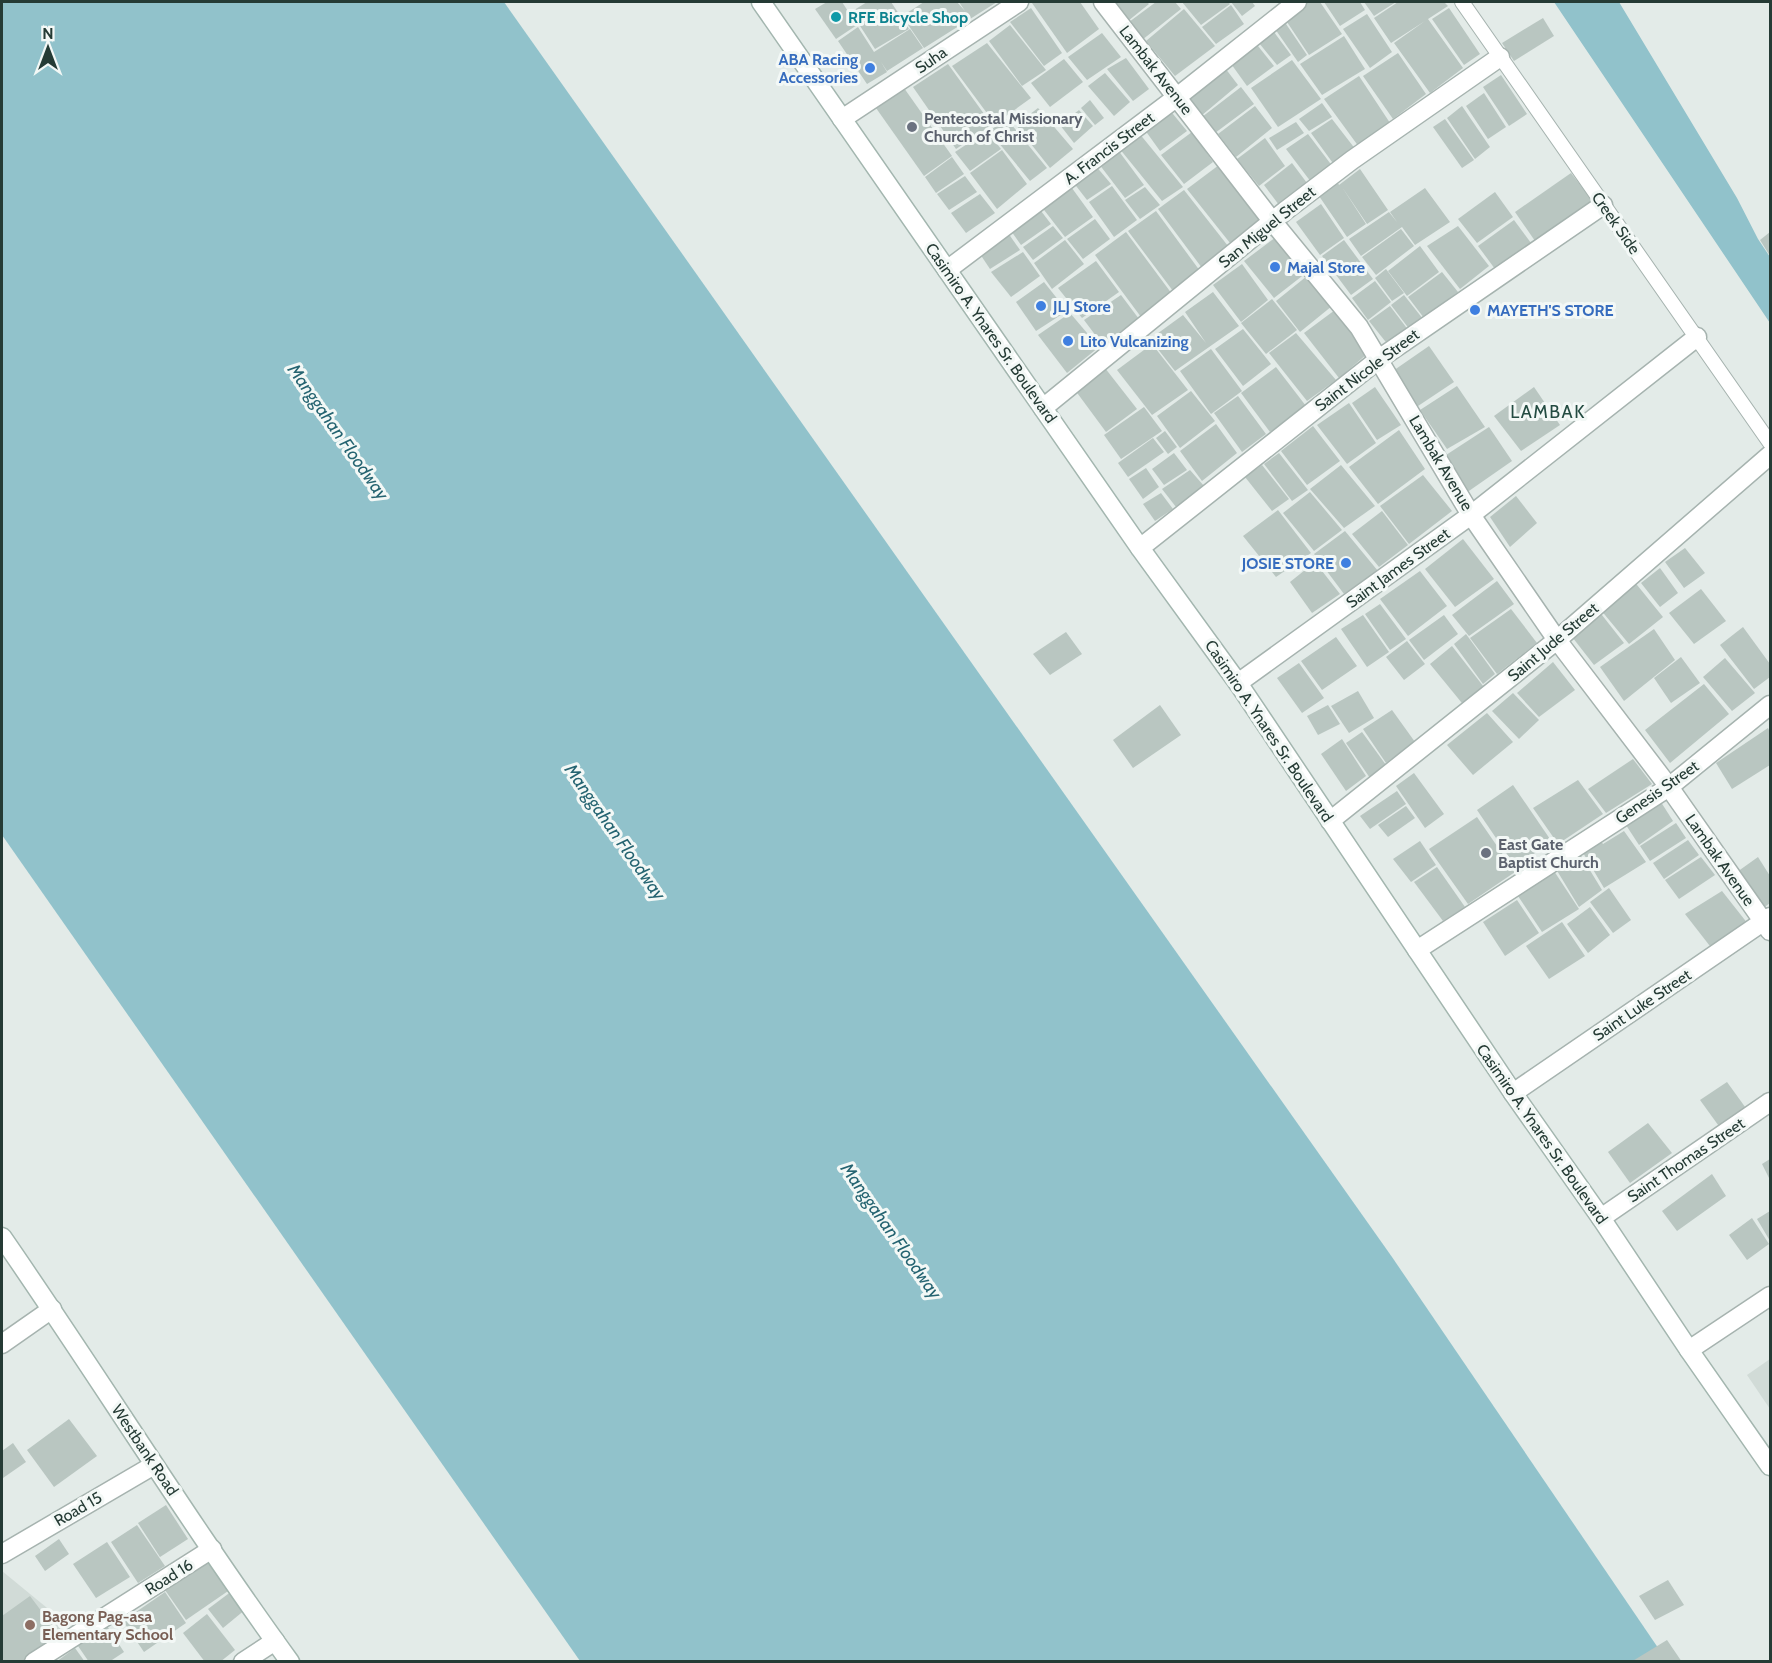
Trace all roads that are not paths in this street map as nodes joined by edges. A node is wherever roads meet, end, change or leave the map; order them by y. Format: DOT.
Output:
graph roads {
  1 [pos="761,2"];
  2 [pos="1019,2"];
  3 [pos="1103,2"];
  4 [pos="1297,2"];
  5 [pos="1462,2"];
  6 [pos="1500,57"];
  7 [pos="1178,97"];
  8 [pos="842,119"];
  9 [pos="1604,205"];
  10 [pos="1273,222"];
  11 [pos="947,270"];
  12 [pos="1697,338"];
  13 [pos="1379,359"];
  14 [pos="1043,408"];
  15 [pos="1770,443"];
  16 [pos="1770,455"];
  17 [pos="1472,515"];
  18 [pos="1140,548"];
  19 [pos="1557,640"];
  20 [pos="1238,683"];
  21 [pos="1770,705"];
  22 [pos="1669,788"];
  23 [pos="1330,821"];
  24 [pos="1768,923"];
  25 [pos="1417,950"];
  26 [pos="1513,1093"];
  27 [pos="1770,1102"];
  28 [pos="1601,1218"];
  29 [pos="2,1237"];
  30 [pos="1770,1296"];
  31 [pos="52,1309"];
  32 [pos="2,1344"];
  33 [pos="1689,1350"];
  34 [pos="154,1465"];
  35 [pos="1770,1466"];
  36 [pos="212,1549"];
  37 [pos="2,1554"];
  38 [pos="275,1641"];
  39 [pos="34,1662"];
  40 [pos="243,1662"];
  41 [pos="290,1662"];
  1 -- 8 [label="street, Casimiro A. Ynares Sr. Boulevard"];
  2 -- 8 [label="street, Suha"];
  3 -- 7 [label="street, Lambak Avenue"];
  4 -- 7 [label="street, A. Francis Street"];
  5 -- 6 [label="lane, Creek Side"];
  6 -- 9 [label="lane, Creek Side"];
  6 -- 10 [label="street, San Miguel Street"];
  7 -- 10 [label="street, Lambak Avenue"];
  7 -- 11 [label="street, A. Francis Street"];
  8 -- 11 [label="street, Casimiro A. Ynares Sr. Boulevard"];
  9 -- 12 [label="lane, Creek Side"];
  9 -- 13 [label="street, Saint Nicole Street"];
  10 -- 13 [label="street, Lambak Avenue"];
  10 -- 14 [label="street, San Miguel Street"];
  11 -- 14 [label="street, Casimiro A. Ynares Sr. Boulevard"];
  12 -- 15 [label="lane, Creek Side"];
  12 -- 17 [label="street, Saint James Street"];
  13 -- 17 [label="street, Lambak Avenue"];
  13 -- 18 [label="street, Saint Nicole Street"];
  14 -- 18 [label="street, Casimiro A. Ynares Sr. Boulevard"];
  16 -- 19 [label="street, Saint Jude Street"];
  17 -- 19 [label="street, Lambak Avenue"];
  17 -- 20 [label="street, Saint James Street"];
  18 -- 20 [label="street, Casimiro A. Ynares Sr. Boulevard"];
  19 -- 22 [label="street, Lambak Avenue"];
  19 -- 23 [label="street, Saint Jude Street"];
  20 -- 23 [label="street, Casimiro A. Ynares Sr. Boulevard"];
  21 -- 22 [label="street, Genesis Street"];
  22 -- 24 [label="street, Lambak Avenue"];
  22 -- 25 [label="street, Genesis Street"];
  23 -- 25 [label="street, Casimiro A. Ynares Sr. Boulevard"];
  24 -- 26 [label="street, Saint Luke Street"];
  25 -- 26 [label="street, Casimiro A. Ynares Sr. Boulevard"];
  26 -- 28 [label="street, Casimiro A. Ynares Sr. Boulevard"];
  27 -- 28 [label="street, Saint Thomas Street"];
  28 -- 33 [label="street, Casimiro A. Ynares Sr. Boulevard"];
  29 -- 31 [label="street, Westbank Road"];
  30 -- 33 [label="street"];
  31 -- 32 [label="street"];
  31 -- 34 [label="street, Westbank Road"];
  33 -- 35 [label="street, Casimiro A. Ynares Sr. Boulevard"];
  34 -- 36 [label="street, Westbank Road"];
  34 -- 37 [label="street, Road 15"];
  36 -- 38 [label="street, Westbank Road"];
  36 -- 39 [label="street, Road 16"];
  38 -- 40 [label="street"];
  38 -- 41 [label="street, Westbank Road"];
}
